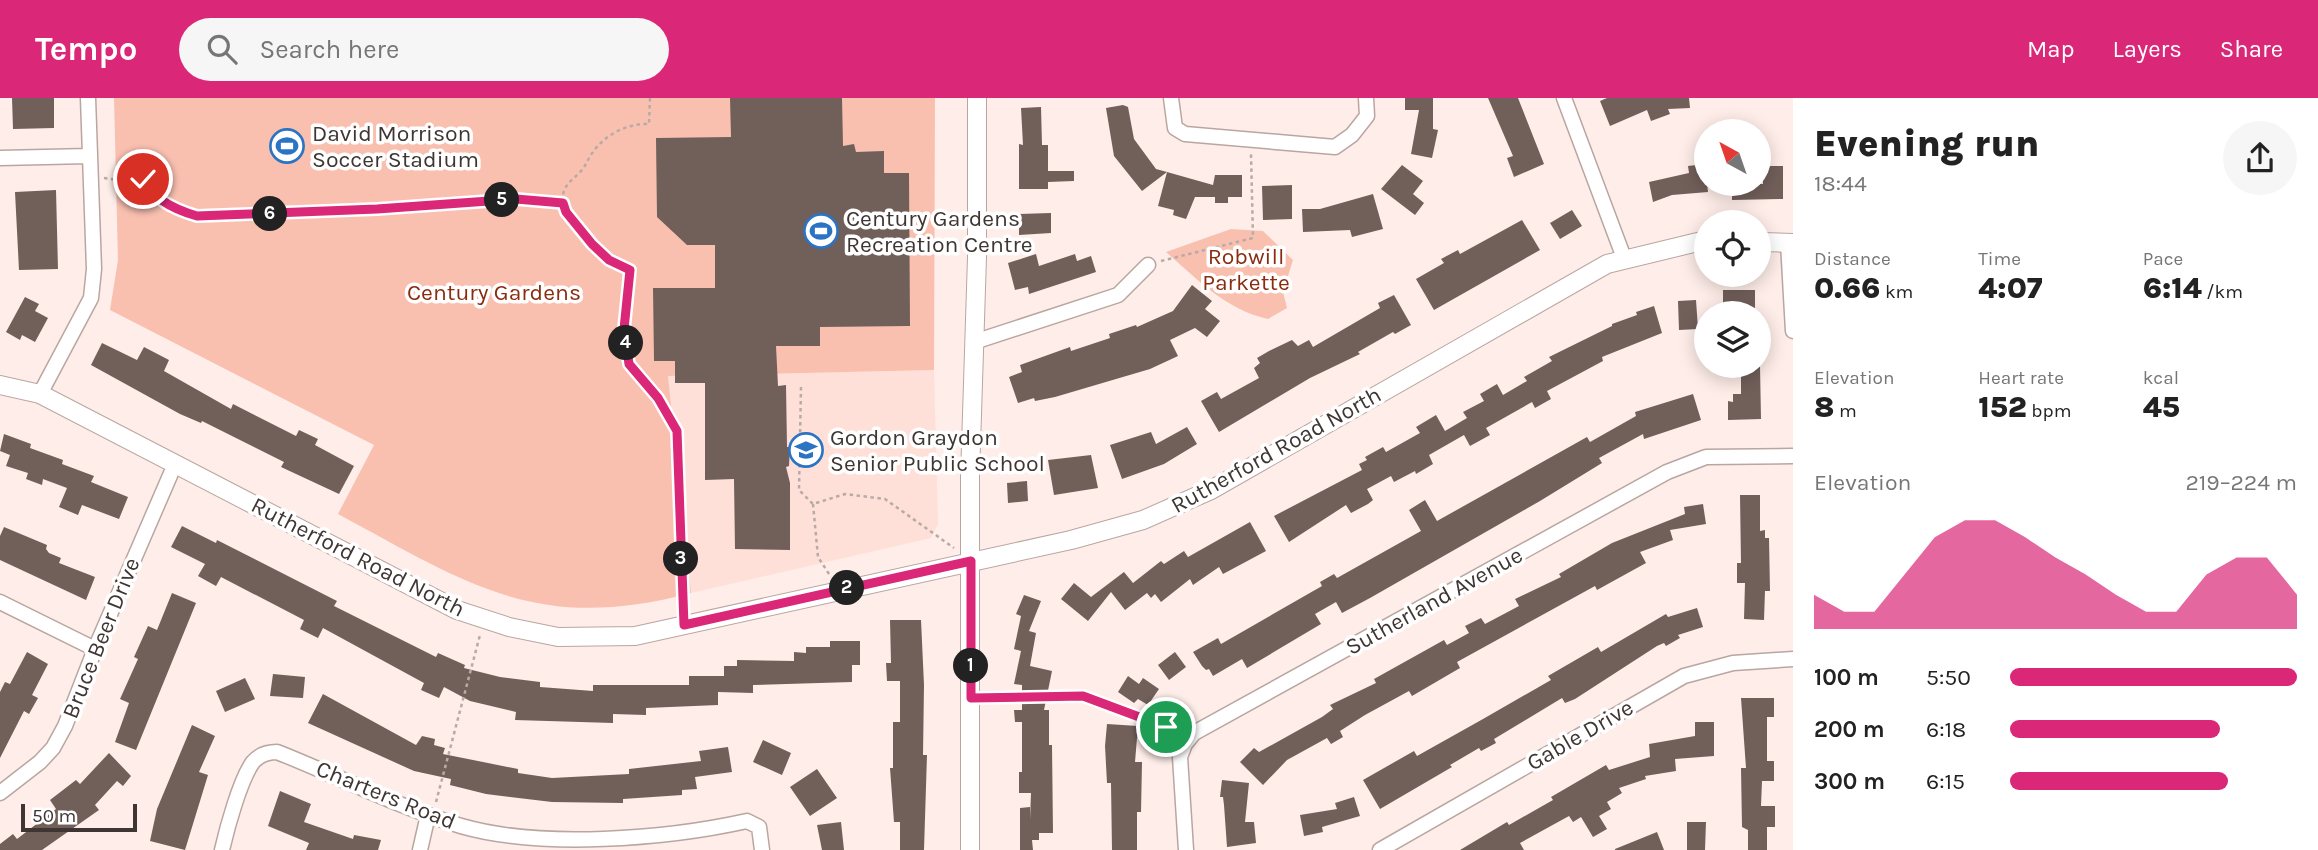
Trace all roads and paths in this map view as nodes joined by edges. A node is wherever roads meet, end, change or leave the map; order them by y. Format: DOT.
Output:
graph roads {
  1 [pos="88,98"];
  2 [pos="650,98"];
  3 [pos="977,98"];
  4 [pos="1171,98"];
  5 [pos="1366,98"];
  6 [pos="1564,98"];
  7 [pos="1251,140"];
  8 [pos="136,153"];
  9 [pos="89,156"];
  10 [pos="0,158"];
  11 [pos="90,176"];
  12 [pos="148,190"];
  13 [pos="563,203"];
  14 [pos="1771,242"];
  15 [pos="1694,243"];
  16 [pos="1791,243"];
  17 [pos="1624,258"];
  18 [pos="1148,265"];
  19 [pos="1793,331"];
  20 [pos="974,342"];
  21 [pos="0,385"];
  22 [pos="801,387"];
  23 [pos="40,394"];
  24 [pos="1793,456"];
  25 [pos="175,464"];
  26 [pos="813,504"];
  27 [pos="971,561"];
  28 [pos="840,589"];
  29 [pos="0,602"];
  30 [pos="484,619"];
  31 [pos="684,625"];
  32 [pos="95,649"];
  33 [pos="1793,659"];
  34 [pos="971,698"];
  35 [pos="1190,738"];
  36 [pos="0,793"];
  37 [pos="428,815"];
  38 [pos="222,850"];
  39 [pos="420,850"];
  40 [pos="762,850"];
  41 [pos="970,850"];
  42 [pos="1186,850"];
  43 [pos="1380,850"];
  1 -- 9 [label="street"];
  2 -- 13 [label="path"];
  3 -- 20 [label="street"];
  4 -- 7 [label="street"];
  5 -- 7 [label="street"];
  6 -- 17 [label="street"];
  7 -- 18 [label="path"];
  8 -- 12 [label="path"];
  9 -- 10 [label="street"];
  9 -- 11 [label="street"];
  11 -- 12 [label="path"];
  11 -- 23 [label="street"];
  12 -- 13 [label="path"];
  13 -- 31 [label="path"];
  14 -- 16 [label="street"];
  15 -- 17 [label="street, Rutherford Road North"];
  16 -- 19 [label="street"];
  17 -- 27 [label="street, Rutherford Road North"];
  18 -- 20 [label="street"];
  20 -- 27 [label="street"];
  21 -- 23 [label="street, Rutherford Road North"];
  22 -- 26 [label="path"];
  23 -- 25 [label="street, Rutherford Road North"];
  24 -- 35 [label="street, Sutherland Avenue"];
  25 -- 30 [label="street, Rutherford Road North"];
  25 -- 32 [label="street, Bruce Beer Drive"];
  26 -- 27 [label="path"];
  26 -- 28 [label="path"];
  27 -- 28 [label="street, Rutherford Road North"];
  27 -- 34 [label="street"];
  28 -- 31 [label="street, Rutherford Road North"];
  29 -- 32 [label="street"];
  30 -- 31 [label="street, Rutherford Road North"];
  30 -- 37 [label="path"];
  32 -- 36 [label="street, Bruce Beer Drive"];
  33 -- 43 [label="street, Gable Drive"];
  34 -- 35 [label="path"];
  34 -- 41 [label="street"];
  35 -- 42 [label="street"];
  37 -- 38 [label="street, Charters Road"];
  37 -- 39 [label="street"];
  37 -- 40 [label="street, Charters Road"];
}
